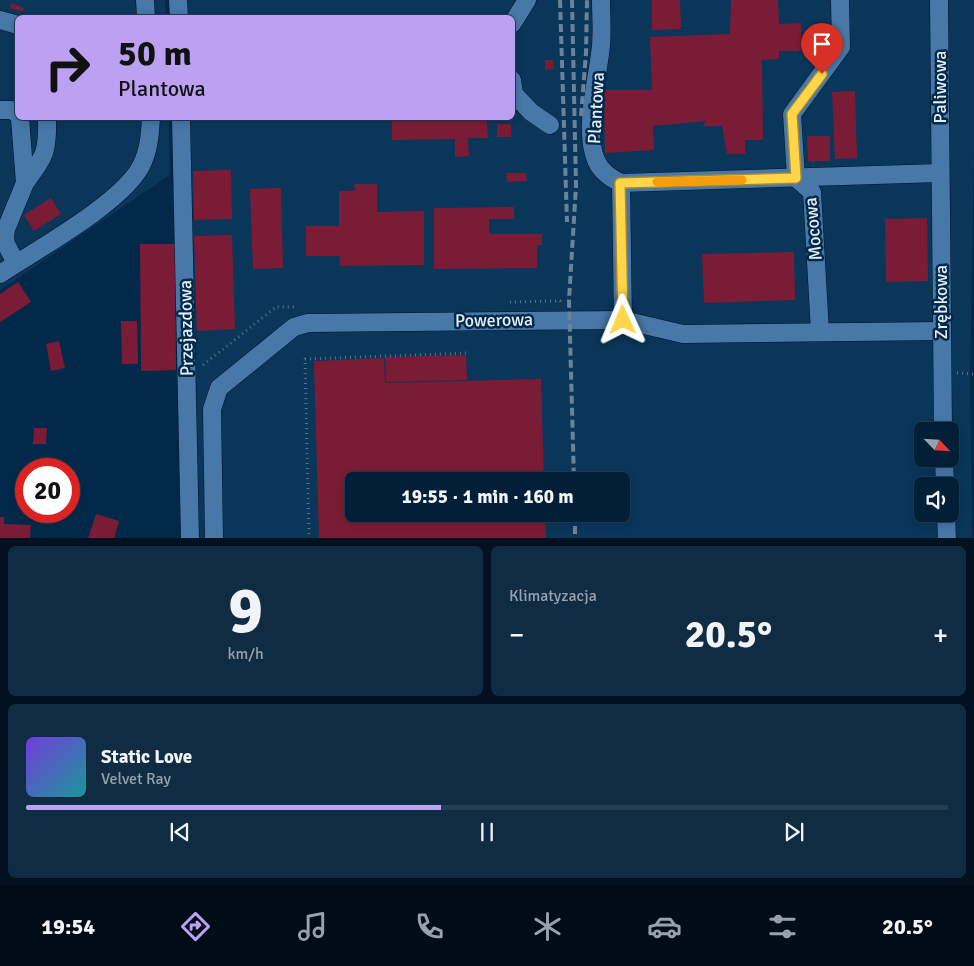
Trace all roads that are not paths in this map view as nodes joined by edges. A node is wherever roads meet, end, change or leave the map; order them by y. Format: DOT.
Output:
graph roads {
  1 [pos="145,0"];
  2 [pos="178,0"];
  3 [pos="527,0"];
  4 [pos="600,0"];
  5 [pos="840,0"];
  6 [pos="939,0"];
  7 [pos="146,15"];
  8 [pos="179,15"];
  9 [pos="515,19"];
  10 [pos="0,20"];
  11 [pos="15,24"];
  12 [pos="515,95"];
  13 [pos="0,110"];
  14 [pos="15,112"];
  15 [pos="20,120"];
  16 [pos="47,120"];
  17 [pos="151,120"];
  18 [pos="181,120"];
  19 [pos="550,125"];
  20 [pos="940,173"];
  21 [pos="796,178"];
  22 [pos="25,183"];
  23 [pos="620,183"];
  24 [pos="3,230"];
  25 [pos="16,263"];
  26 [pos="0,274"];
  27 [pos="623,320"];
  28 [pos="820,331"];
  29 [pos="942,331"];
  30 [pos="943,422"];
  31 [pos="946,522"];
  32 [pos="190,538"];
  33 [pos="214,538"];
  34 [pos="946,538"];
  1 -- 7 [label="lane"];
  2 -- 8 [label="lane"];
  3 -- 9 [label="lane"];
  4 -- 23 [label="lane, Plantowa"];
  5 -- 21 [label="lane, Mocowa"];
  6 -- 20 [label="lane, Paliwowa"];
  10 -- 11 [label="lane"];
  12 -- 19 [label="lane"];
  13 -- 14 [label="lane"];
  15 -- 22 [label="lane"];
  16 -- 22 [label="lane"];
  17 -- 25 [label="lane"];
  18 -- 32 [label="lane, Przejazdowa"];
  20 -- 21 [label="lane"];
  20 -- 29 [label="lane, Zrębkowa"];
  21 -- 23 [label="lane"];
  21 -- 28 [label="lane, Mocowa"];
  22 -- 24 [label="lane"];
  23 -- 27 [label="lane"];
  24 -- 25 [label="lane"];
  25 -- 26 [label="lane"];
  27 -- 28 [label="lane, Powerowa"];
  27 -- 33 [label="lane, Powerowa"];
  28 -- 29 [label="lane, Powerowa"];
  29 -- 30 [label="lane, Zrębkowa"];
  31 -- 34 [label="lane"];
}
